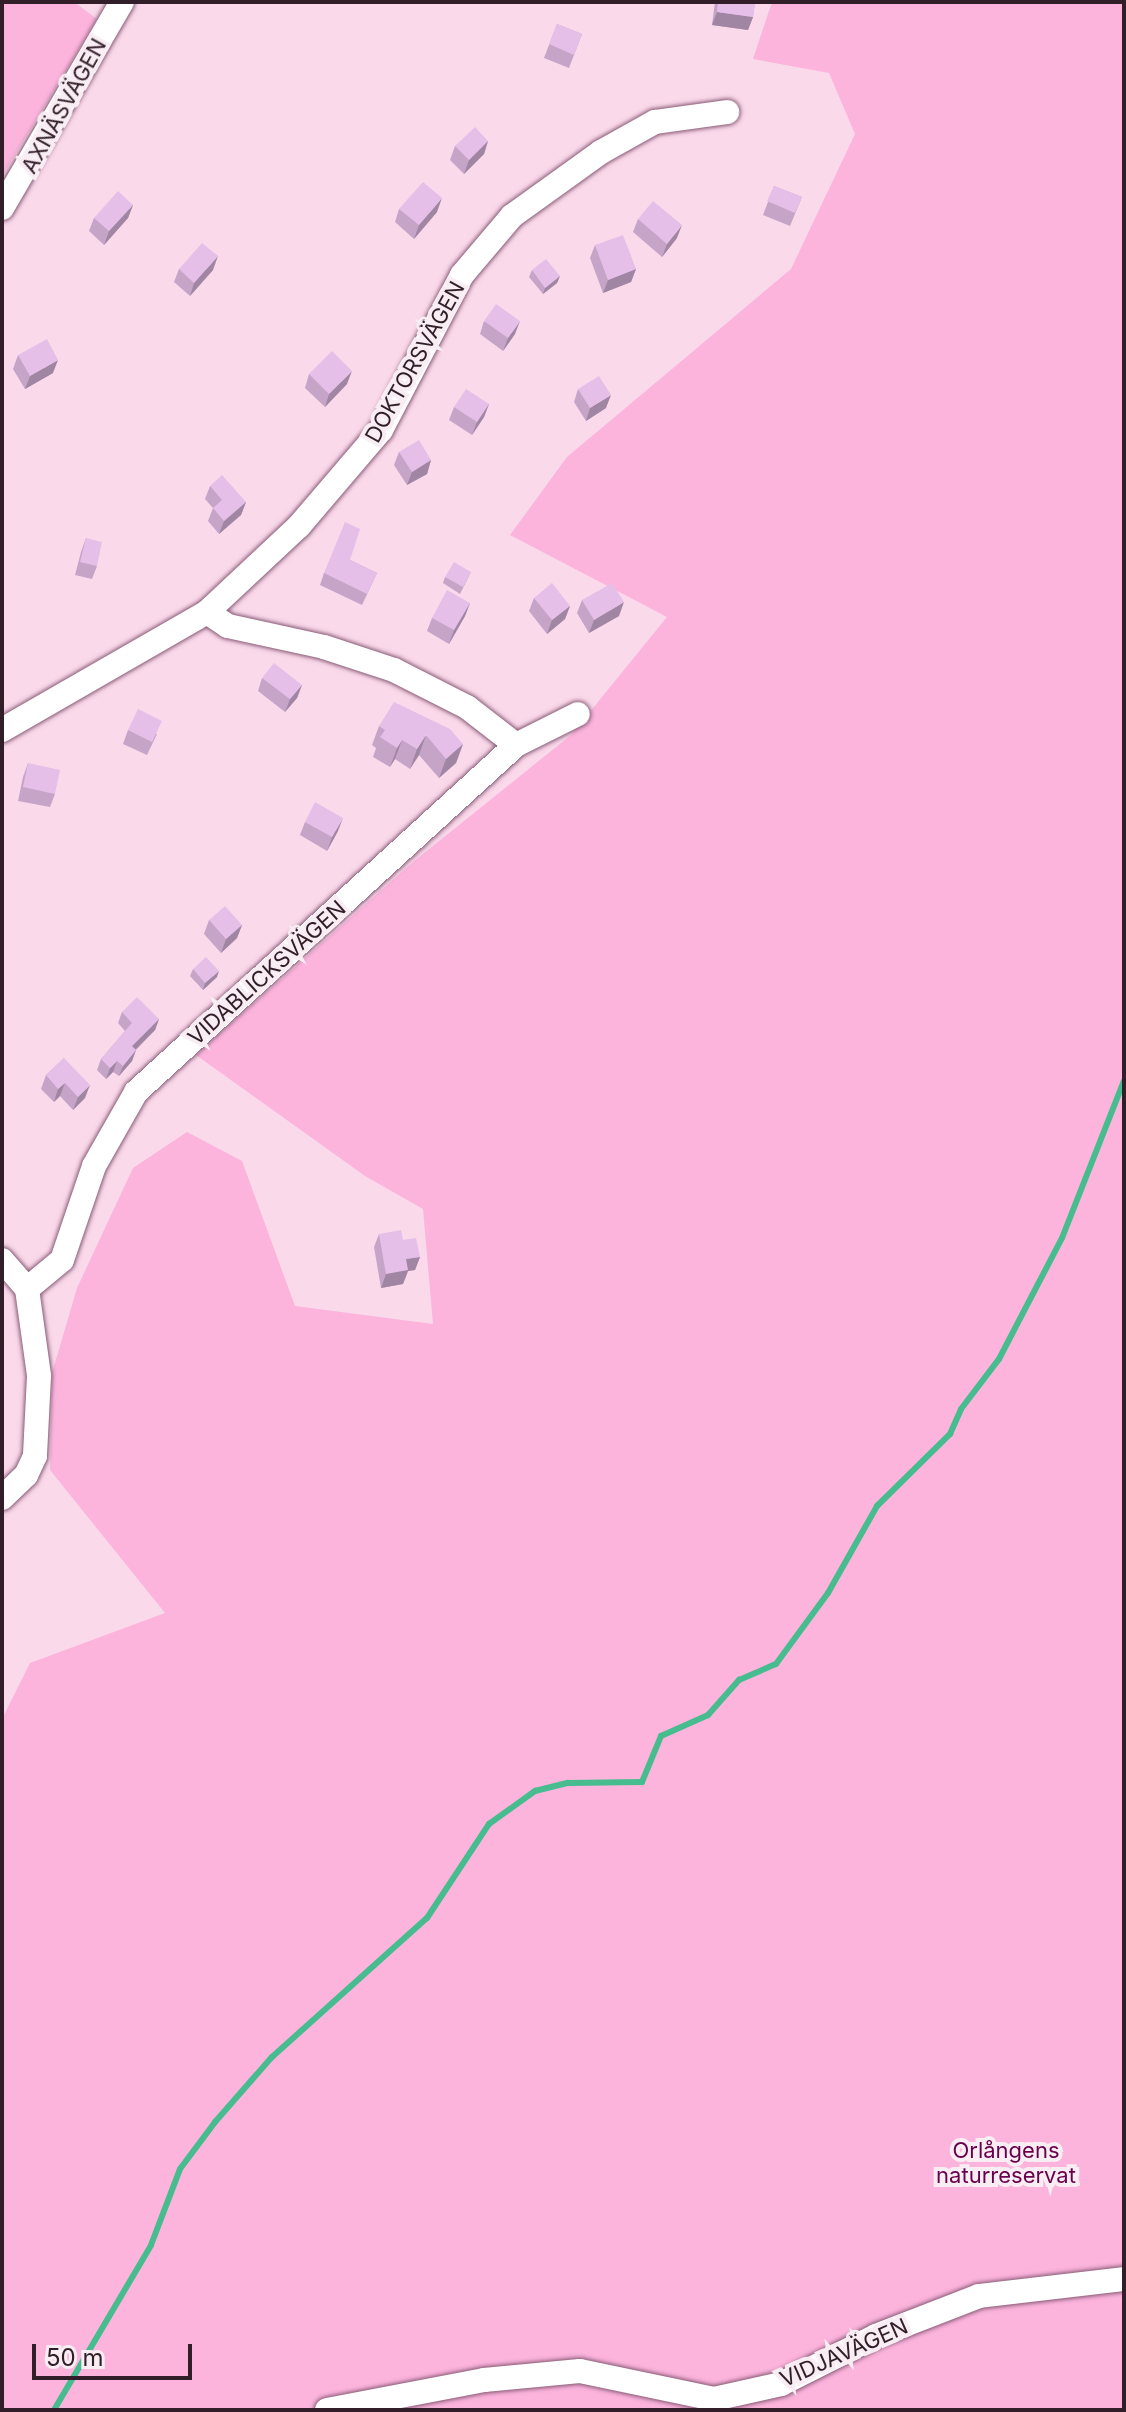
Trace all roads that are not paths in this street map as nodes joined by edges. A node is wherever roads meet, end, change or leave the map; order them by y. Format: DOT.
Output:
graph roads {
  1 [pos="122,2"];
  2 [pos="727,112"];
  3 [pos="2,208"];
  4 [pos="207,612"];
  5 [pos="578,714"];
  6 [pos="2,730"];
  7 [pos="516,745"];
  8 [pos="2,1260"];
  9 [pos="27,1289"];
  10 [pos="2,1498"];
  11 [pos="1124,2279"];
  12 [pos="327,2410"];
  1 -- 3 [label="street, AXNÄSVÄGEN"];
  2 -- 4 [label="street, DOKTORSVÄGEN"];
  4 -- 6 [label="street, DOKTORSVÄGEN"];
  4 -- 7 [label="street"];
  5 -- 7 [label="street, VIDABLICKSVÄGEN"];
  7 -- 9 [label="street, VIDABLICKSVÄGEN"];
  8 -- 9 [label="street"];
  9 -- 10 [label="street"];
  11 -- 12 [label="street, VIDJAVÄGEN"];
}
